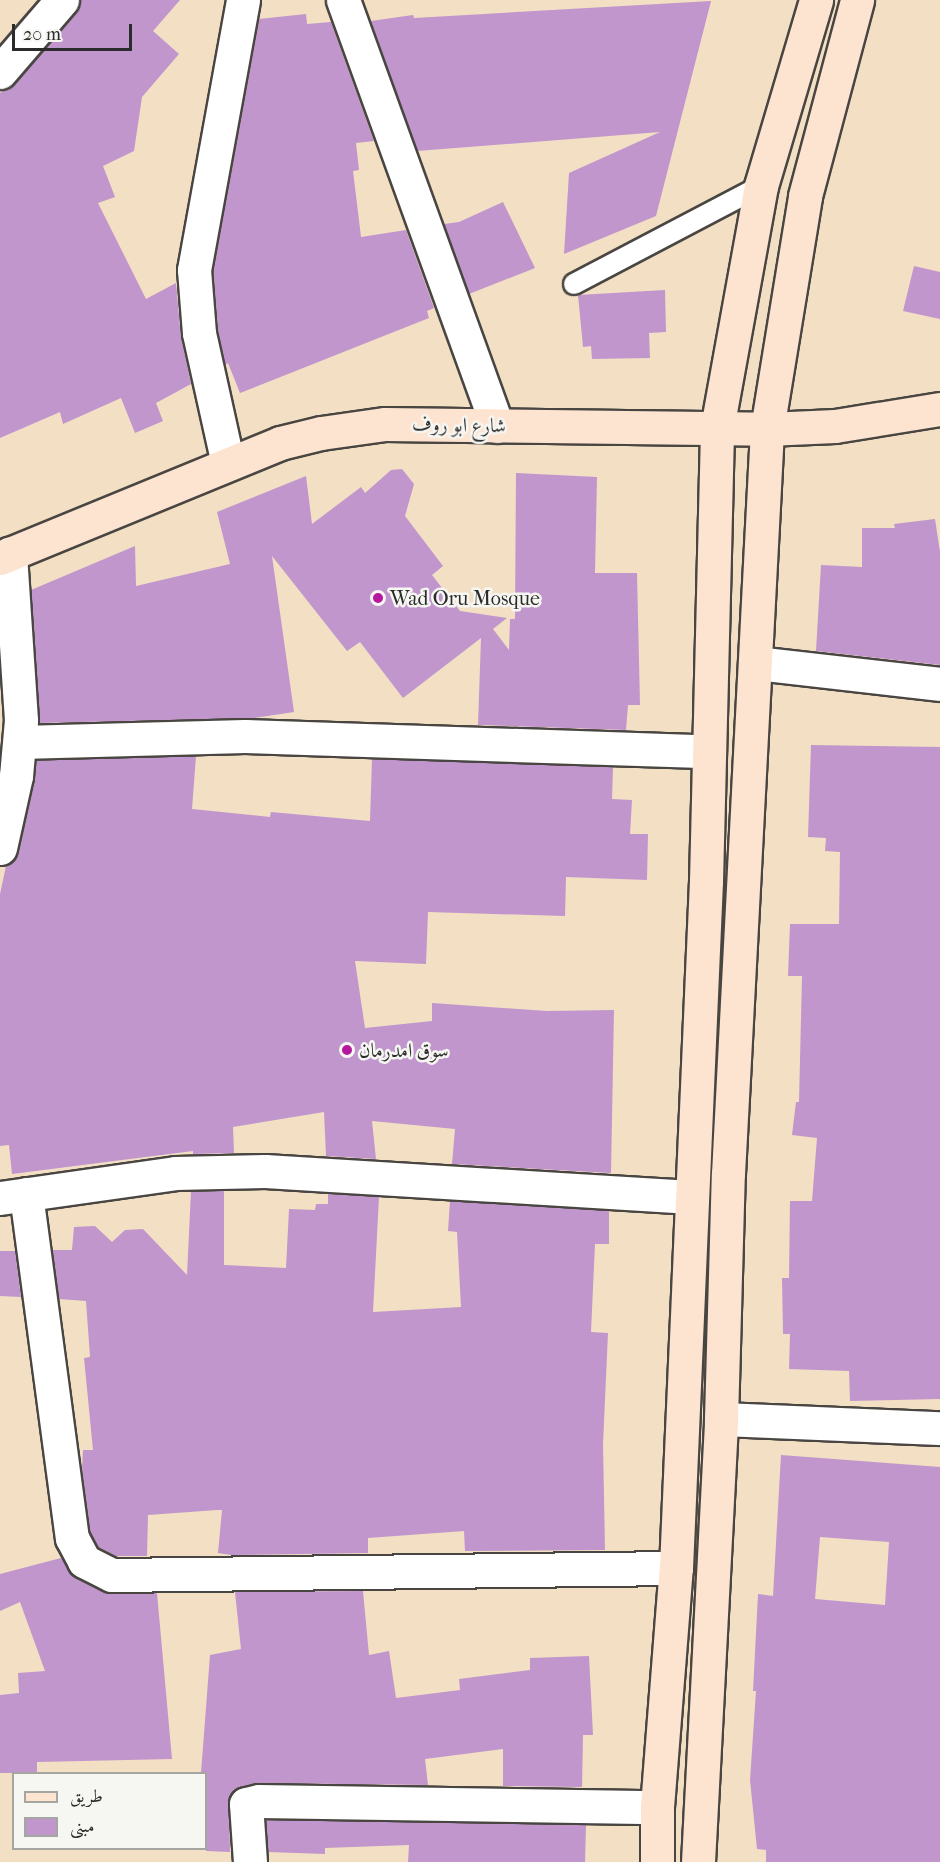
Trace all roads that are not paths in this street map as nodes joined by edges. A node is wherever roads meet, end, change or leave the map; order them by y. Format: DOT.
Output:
graph roads {
  1 [pos="62,0"];
  2 [pos="243,0"];
  3 [pos="343,0"];
  4 [pos="816,0"];
  5 [pos="857,0"];
  6 [pos="0,72"];
  7 [pos="761,186"];
  8 [pos="574,284"];
  9 [pos="940,409"];
  10 [pos="497,426"];
  11 [pos="717,428"];
  12 [pos="767,429"];
  13 [pos="228,464"];
  14 [pos="5,555"];
  15 [pos="756,663"];
  16 [pos="940,684"];
  17 [pos="20,742"];
  18 [pos="709,752"];
  19 [pos="708,815"];
  20 [pos="748,817"];
  21 [pos="0,848"];
  22 [pos="13,1196"];
  23 [pos="691,1197"];
  24 [pos="721,1419"];
  25 [pos="940,1428"];
  26 [pos="676,1568"];
  27 [pos="657,1807"];
  28 [pos="250,1862"];
  29 [pos="657,1862"];
  30 [pos="698,1862"];
  1 -- 6 [label="street"];
  2 -- 13 [label="street"];
  3 -- 10 [label="street"];
  4 -- 7 [label="main road"];
  5 -- 12 [label="main road"];
  7 -- 8 [label="lane"];
  7 -- 11 [label="main road"];
  9 -- 12 [label="main road, شارع ابو روف"];
  10 -- 11 [label="main road, شارع ابو روف"];
  10 -- 13 [label="main road, شارع ابو روف"];
  11 -- 12 [label="main road, شارع ابو روف"];
  11 -- 18 [label="main road"];
  12 -- 15 [label="main road"];
  13 -- 14 [label="main road, شارع ابو روف"];
  14 -- 17 [label="street"];
  15 -- 16 [label="street"];
  15 -- 20 [label="main road"];
  17 -- 18 [label="street"];
  17 -- 21 [label="street"];
  18 -- 19 [label="main road"];
  19 -- 20 [label="main road"];
  19 -- 23 [label="main road"];
  20 -- 24 [label="main road"];
  22 -- 23 [label="street"];
  22 -- 26 [label="street"];
  23 -- 26 [label="main road"];
  24 -- 25 [label="street"];
  24 -- 30 [label="main road"];
  26 -- 27 [label="main road"];
  27 -- 28 [label="street"];
  27 -- 29 [label="main road"];
}
